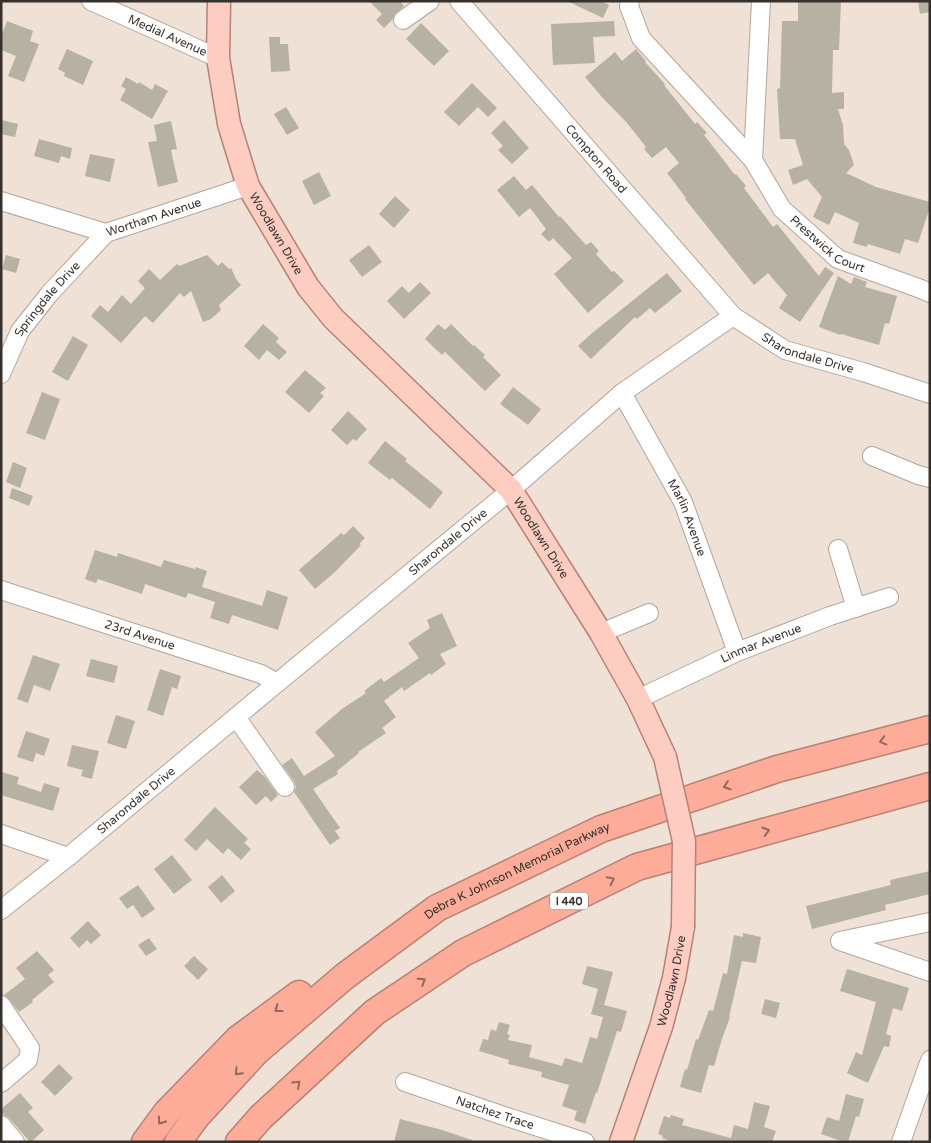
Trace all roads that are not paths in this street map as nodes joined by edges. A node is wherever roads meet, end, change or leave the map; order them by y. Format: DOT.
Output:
graph roads {
  1 [pos="90,1"];
  2 [pos="219,1"];
  3 [pos="430,1"];
  4 [pos="459,1"];
  5 [pos="630,1"];
  6 [pos="761,1"];
  7 [pos="403,20"];
  8 [pos="218,58"];
  9 [pos="753,160"];
  10 [pos="248,186"];
  11 [pos="1,201"];
  12 [pos="106,233"];
  13 [pos="930,293"];
  14 [pos="733,316"];
  15 [pos="1,374"];
  16 [pos="622,392"];
  17 [pos="930,394"];
  18 [pos="872,456"];
  19 [pos="930,478"];
  20 [pos="511,490"];
  21 [pos="838,549"];
  22 [pos="1,590"];
  23 [pos="889,597"];
  24 [pos="856,608"];
  25 [pos="649,613"];
  26 [pos="601,633"];
  27 [pos="737,652"];
  28 [pos="277,683"];
  29 [pos="638,699"];
  30 [pos="236,717"];
  31 [pos="930,729"];
  32 [pos="285,786"];
  33 [pos="930,786"];
  34 [pos="1,834"];
  35 [pos="68,857"];
  36 [pos="437,908"];
  37 [pos="1,910"];
  38 [pos="930,922"];
  39 [pos="930,972"];
  40 [pos="1,1005"];
  41 [pos="930,1060"];
  42 [pos="406,1082"];
  43 [pos="1,1083"];
  44 [pos="261,1117"];
  45 [pos="1,1125"];
  46 [pos="15,1142"];
  47 [pos="145,1142"];
  48 [pos="178,1142"];
  49 [pos="239,1142"];
  50 [pos="244,1142"];
  51 [pos="585,1142"];
  52 [pos="621,1142"];
  53 [pos="901,1142"];
  1 -- 8 [label="street, Medial Avenue"];
  2 -- 8 [label="main road, Woodlawn Drive"];
  3 -- 7 [label="street"];
  4 -- 14 [label="street, Compton Road"];
  5 -- 9 [label="street, Prestwick Court"];
  6 -- 9 [label="street"];
  8 -- 10 [label="main road, Woodlawn Drive"];
  9 -- 13 [label="street, Prestwick Court"];
  10 -- 12 [label="street, Wortham Avenue"];
  10 -- 20 [label="main road, Woodlawn Drive"];
  11 -- 12 [label="street, Wortham Avenue"];
  12 -- 15 [label="street, Springdale Drive"];
  14 -- 16 [label="street, Sharondale Drive"];
  14 -- 17 [label="street, Sharondale Drive"];
  16 -- 20 [label="street, Sharondale Drive"];
  16 -- 27 [label="street, Marlin Avenue"];
  18 -- 19 [label="street"];
  20 -- 26 [label="main road, Woodlawn Drive"];
  20 -- 28 [label="street, Sharondale Drive"];
  21 -- 24 [label="street"];
  22 -- 28 [label="street, 23rd Avenue"];
  23 -- 24 [label="street, Linmar Avenue"];
  24 -- 27 [label="street, Linmar Avenue"];
  25 -- 26 [label="street"];
  26 -- 29 [label="main road, Woodlawn Drive"];
  27 -- 29 [label="street, Linmar Avenue"];
  28 -- 30 [label="street, Sharondale Drive"];
  29 -- 52 [label="main road, Woodlawn Drive, bridge"];
  30 -- 32 [label="street"];
  30 -- 35 [label="street, Sharondale Drive"];
  31 -- 36 [label="highway, Debra K Johnson Memorial Parkway, one-way"];
  44 -- 33 [label="highway, I 440, one-way"];
  34 -- 35 [label="street"];
  35 -- 37 [label="street, Sharondale Drive"];
  36 -- 47 [label="highway, one-way"];
  36 -- 48 [label="highway, Debra K Johnson Memorial Parkway, one-way"];
  38 -- 39 [label="street"];
  40 -- 43 [label="street"];
  41 -- 53 [label="street"];
  42 -- 51 [label="street, Natchez Trace"];
  44 -- 49 [label="highway, I 440"];
  44 -- 50 [label="highway"];
  45 -- 46 [label="street"];
}
